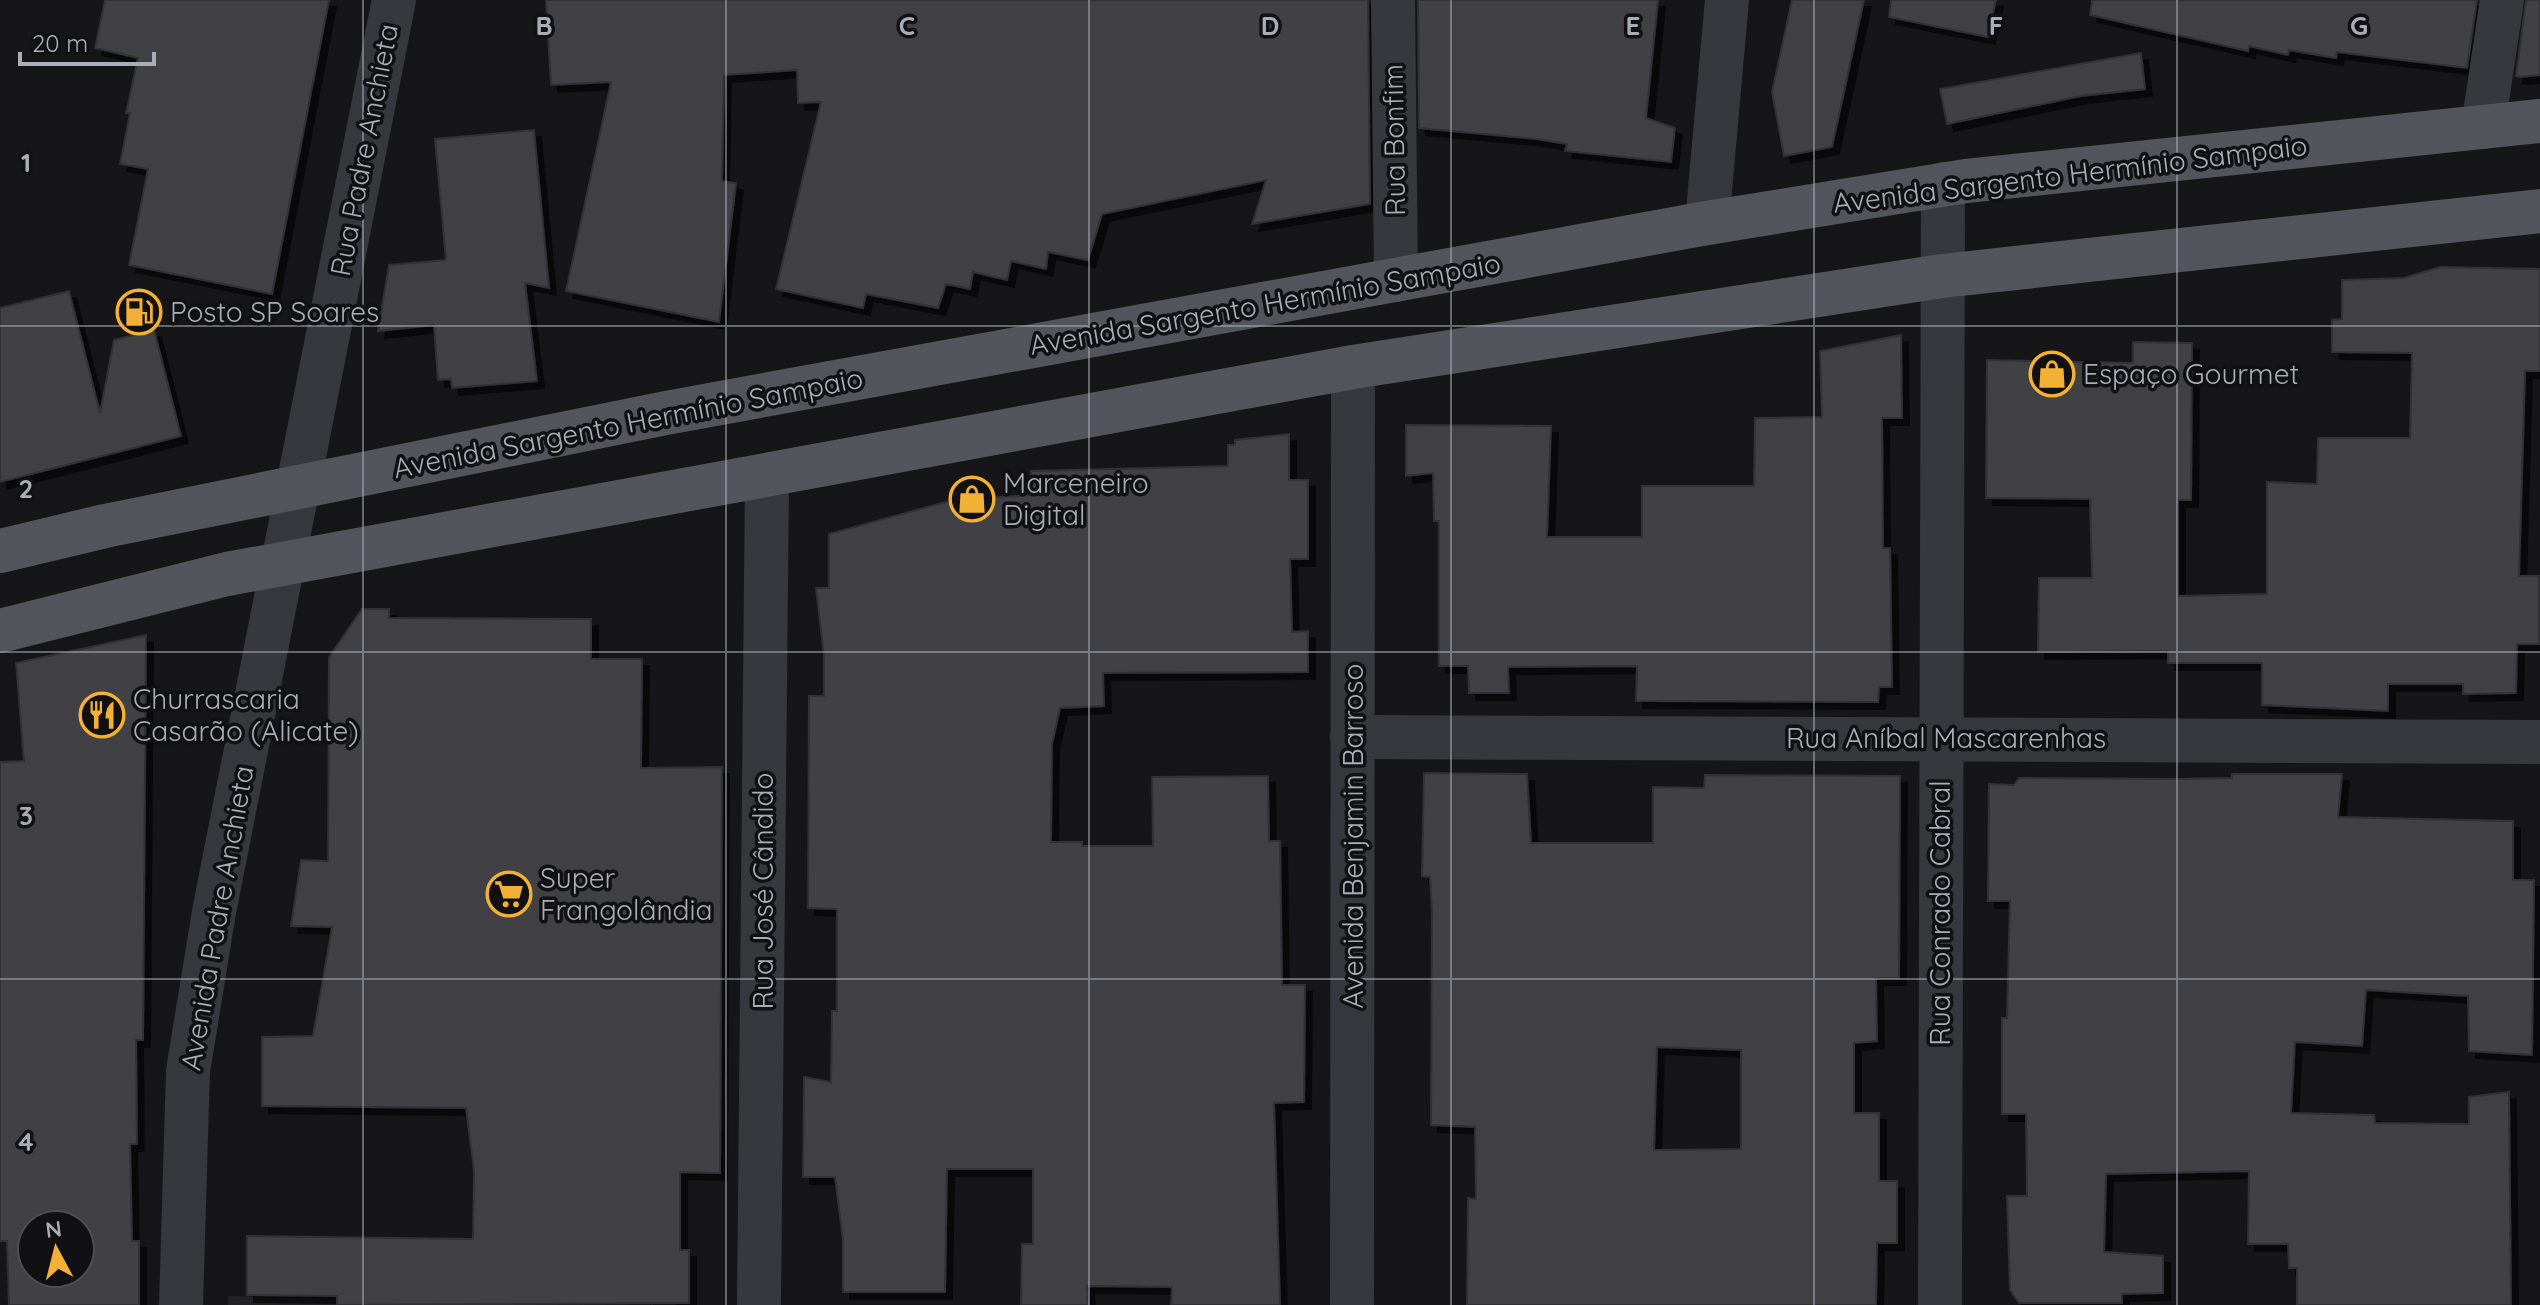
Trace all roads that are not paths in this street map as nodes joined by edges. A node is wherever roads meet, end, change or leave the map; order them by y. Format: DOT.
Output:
graph roads {
  1 [pos="394,0"];
  2 [pos="1393,0"];
  3 [pos="1727,0"];
  4 [pos="2502,0"];
  5 [pos="2540,121"];
  6 [pos="2483,127"];
  7 [pos="1943,184"];
  8 [pos="2540,211"];
  9 [pos="1707,223"];
  10 [pos="1942,276"];
  11 [pos="1396,280"];
  12 [pos="1353,367"];
  13 [pos="767,478"];
  14 [pos="296,487"];
  15 [pos="0,551"];
  16 [pos="283,564"];
  17 [pos="0,631"];
  18 [pos="1352,737"];
  19 [pos="1940,738"];
  20 [pos="2540,742"];
  21 [pos="181,1305"];
  22 [pos="759,1305"];
  23 [pos="1352,1305"];
  24 [pos="1940,1305"];
  1 -- 14 [label="street, Rua Padre Anchieta"];
  2 -- 11 [label="street, Rua Bonfim"];
  3 -- 9 [label="street"];
  4 -- 6 [label="street"];
  5 -- 6 [label="main road, Avenida Sargento Hermínio Sampaio"];
  6 -- 7 [label="main road, Avenida Sargento Hermínio Sampaio"];
  7 -- 9 [label="main road, Avenida Sargento Hermínio Sampaio"];
  7 -- 10 [label="street, Rua Conrado Cabral"];
  8 -- 10 [label="main road"];
  9 -- 11 [label="main road, Avenida Sargento Hermínio Sampaio"];
  10 -- 12 [label="main road"];
  10 -- 19 [label="street, Rua Conrado Cabral"];
  11 -- 14 [label="main road, Avenida Sargento Hermínio Sampaio"];
  12 -- 13 [label="main road"];
  12 -- 18 [label="street, Avenida Benjamin Barroso"];
  13 -- 16 [label="main road"];
  13 -- 22 [label="street, Rua José Cândido"];
  14 -- 15 [label="main road, Avenida Sargento Hermínio Sampaio"];
  14 -- 16 [label="street, Avenida Padre Anchieta"];
  16 -- 17 [label="main road"];
  16 -- 21 [label="street, Avenida Padre Anchieta"];
  18 -- 19 [label="street, Rua Aníbal Mascarenhas"];
  18 -- 23 [label="street, Avenida Benjamin Barroso"];
  19 -- 20 [label="street, Rua Aníbal Mascarenhas"];
  19 -- 24 [label="street, Rua Conrado Cabral"];
}
